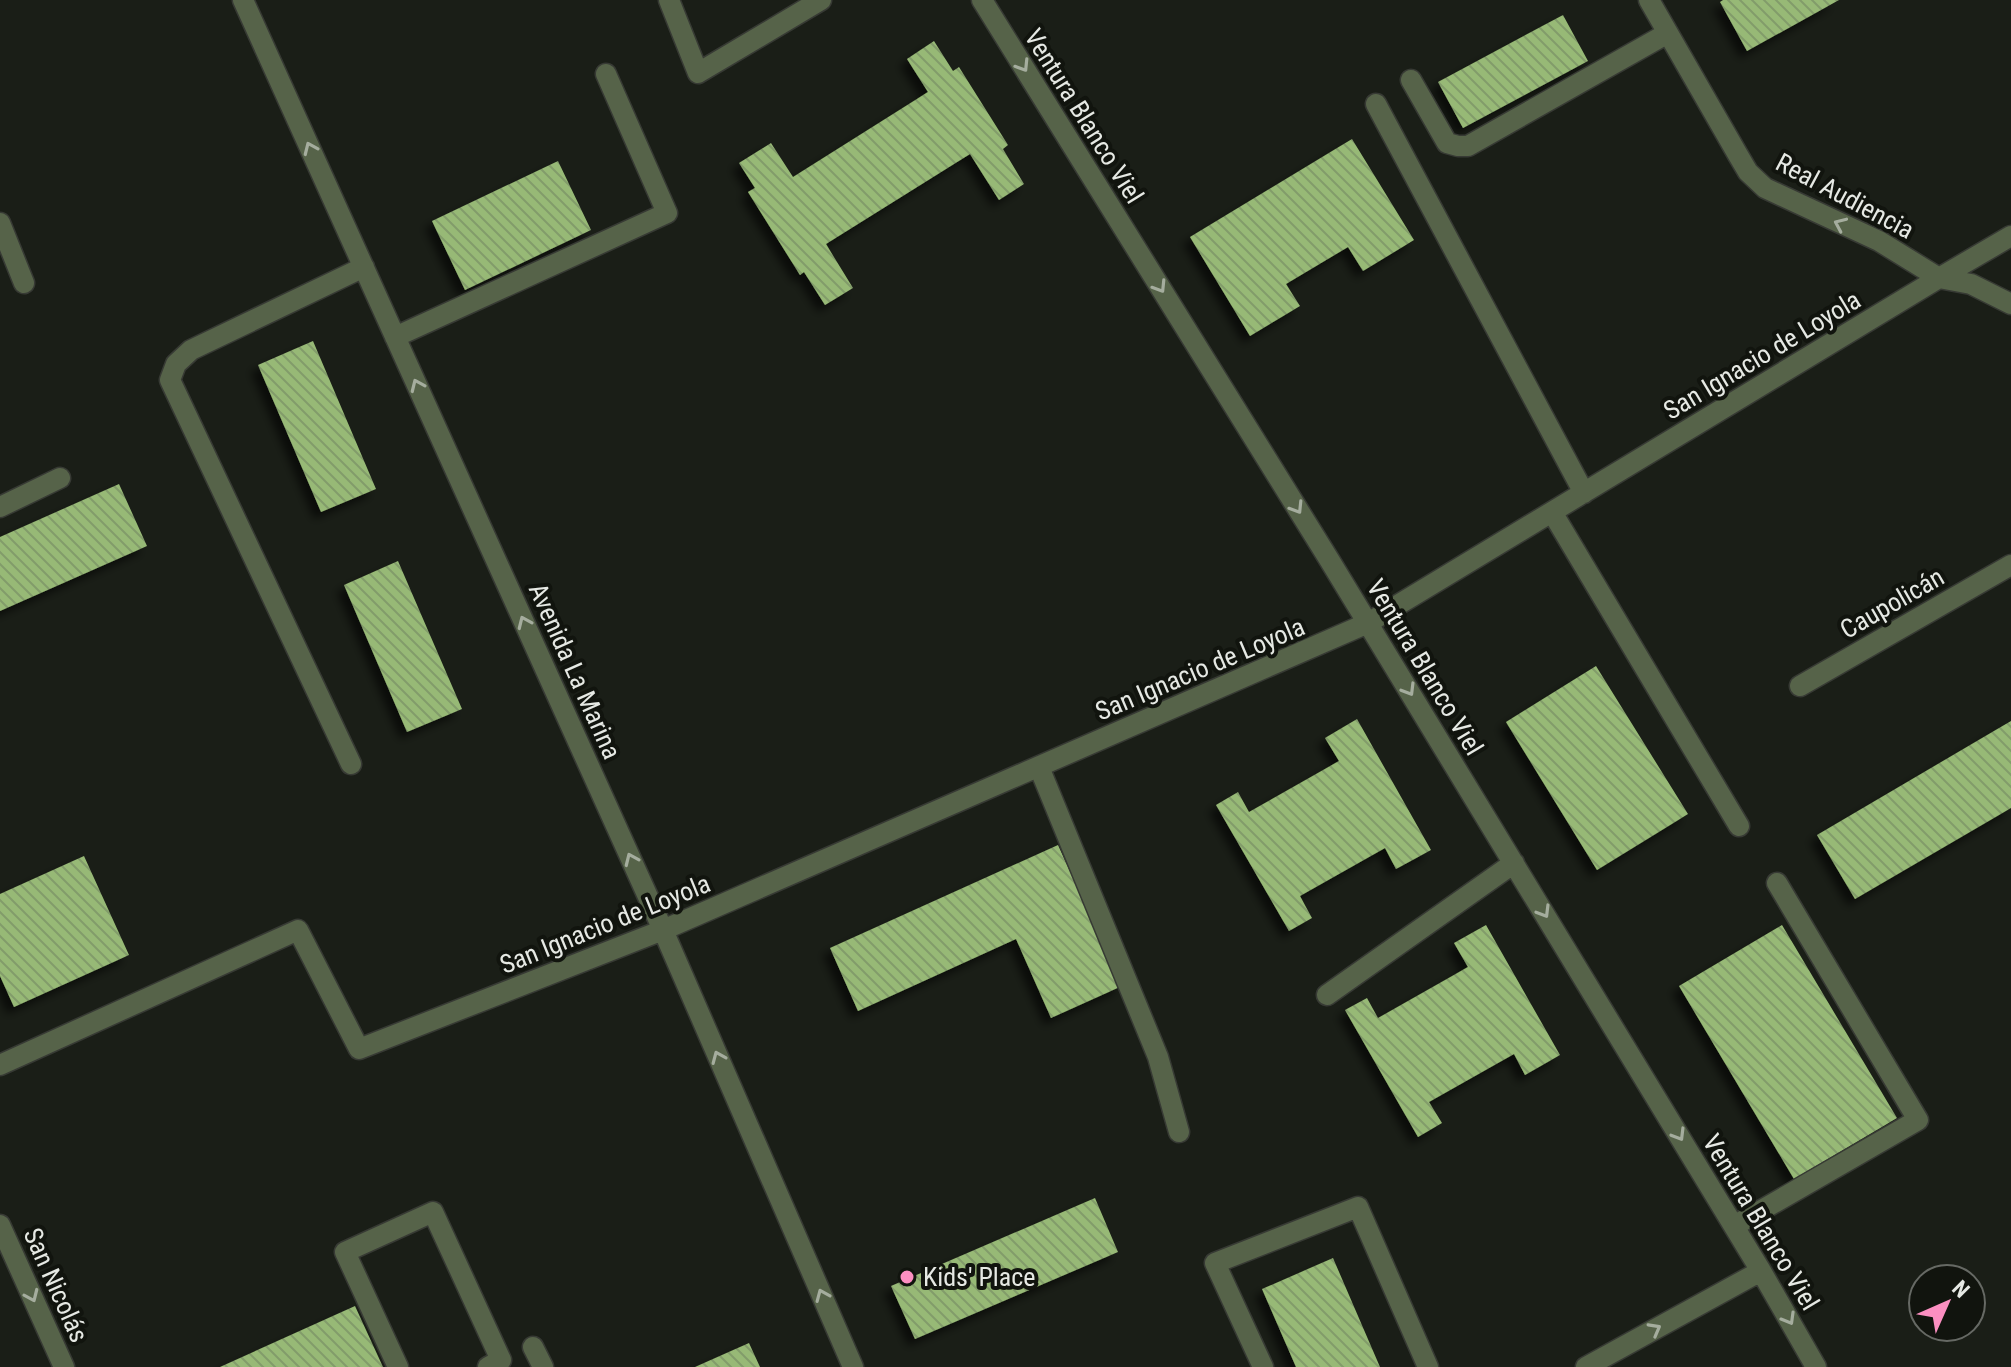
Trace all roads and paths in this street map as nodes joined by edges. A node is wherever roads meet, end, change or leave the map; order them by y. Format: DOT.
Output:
graph roads {
  1 [pos="243,0"];
  2 [pos="669,0"];
  3 [pos="821,0"];
  4 [pos="982,0"];
  5 [pos="1656,2"];
  6 [pos="1668,33"];
  7 [pos="606,74"];
  8 [pos="1411,80"];
  9 [pos="1376,104"];
  10 [pos="0,223"];
  11 [pos="2011,236"];
  12 [pos="364,267"];
  13 [pos="1939,278"];
  14 [pos="24,283"];
  15 [pos="2011,304"];
  16 [pos="395,337"];
  17 [pos="60,478"];
  18 [pos="1584,493"];
  19 [pos="0,507"];
  20 [pos="1552,512"];
  21 [pos="2011,565"];
  22 [pos="1368,623"];
  23 [pos="1800,686"];
  24 [pos="351,764"];
  25 [pos="1039,767"];
  26 [pos="1739,826"];
  27 [pos="1514,863"];
  28 [pos="1777,883"];
  29 [pos="663,930"];
  30 [pos="1327,995"];
  31 [pos="0,1065"];
  32 [pos="1179,1132"];
  33 [pos="0,1225"];
  34 [pos="1734,1226"];
  35 [pos="1761,1271"];
  36 [pos="533,1347"];
  37 [pos="58,1365"];
  38 [pos="398,1367"];
  39 [pos="488,1367"];
  40 [pos="543,1367"];
  41 [pos="853,1367"];
  42 [pos="1263,1367"];
  43 [pos="1428,1367"];
  44 [pos="1586,1367"];
  45 [pos="1816,1367"];
  12 -- 1 [label="street, Avenida La Marina, one-way"];
  2 -- 3 [label="street"];
  4 -- 22 [label="street, Ventura Blanco Viel, one-way"];
  5 -- 6 [label="street, Real Audiencia"];
  6 -- 8 [label="street"];
  13 -- 6 [label="street, Real Audiencia, one-way"];
  7 -- 16 [label="street"];
  9 -- 18 [label="street"];
  10 -- 14 [label="street"];
  11 -- 13 [label="street, San Ignacio de Loyola"];
  12 -- 16 [label="street, Avenida La Marina"];
  12 -- 24 [label="street"];
  13 -- 15 [label="street, Real Audiencia"];
  13 -- 18 [label="street, San Ignacio de Loyola"];
  29 -- 16 [label="street, Avenida La Marina, one-way"];
  17 -- 19 [label="street"];
  18 -- 20 [label="street, San Ignacio de Loyola"];
  20 -- 22 [label="street, San Ignacio de Loyola"];
  20 -- 26 [label="street"];
  21 -- 23 [label="street, Caupolicán"];
  22 -- 25 [label="street, San Ignacio de Loyola"];
  22 -- 27 [label="street, Ventura Blanco Viel, one-way"];
  25 -- 29 [label="street, San Ignacio de Loyola"];
  25 -- 32 [label="street"];
  27 -- 30 [label="street"];
  27 -- 34 [label="street, Ventura Blanco Viel, one-way"];
  28 -- 34 [label="street"];
  29 -- 31 [label="street, San Ignacio de Loyola"];
  41 -- 29 [label="street, Avenida La Marina, one-way"];
  33 -- 37 [label="street, San Nicolás, one-way"];
  34 -- 35 [label="street, Ventura Blanco Viel"];
  44 -- 35 [label="street, one-way"];
  35 -- 45 [label="street, Ventura Blanco Viel, one-way"];
  36 -- 40 [label="street"];
  38 -- 39 [label="street"];
  42 -- 43 [label="street"];
}
